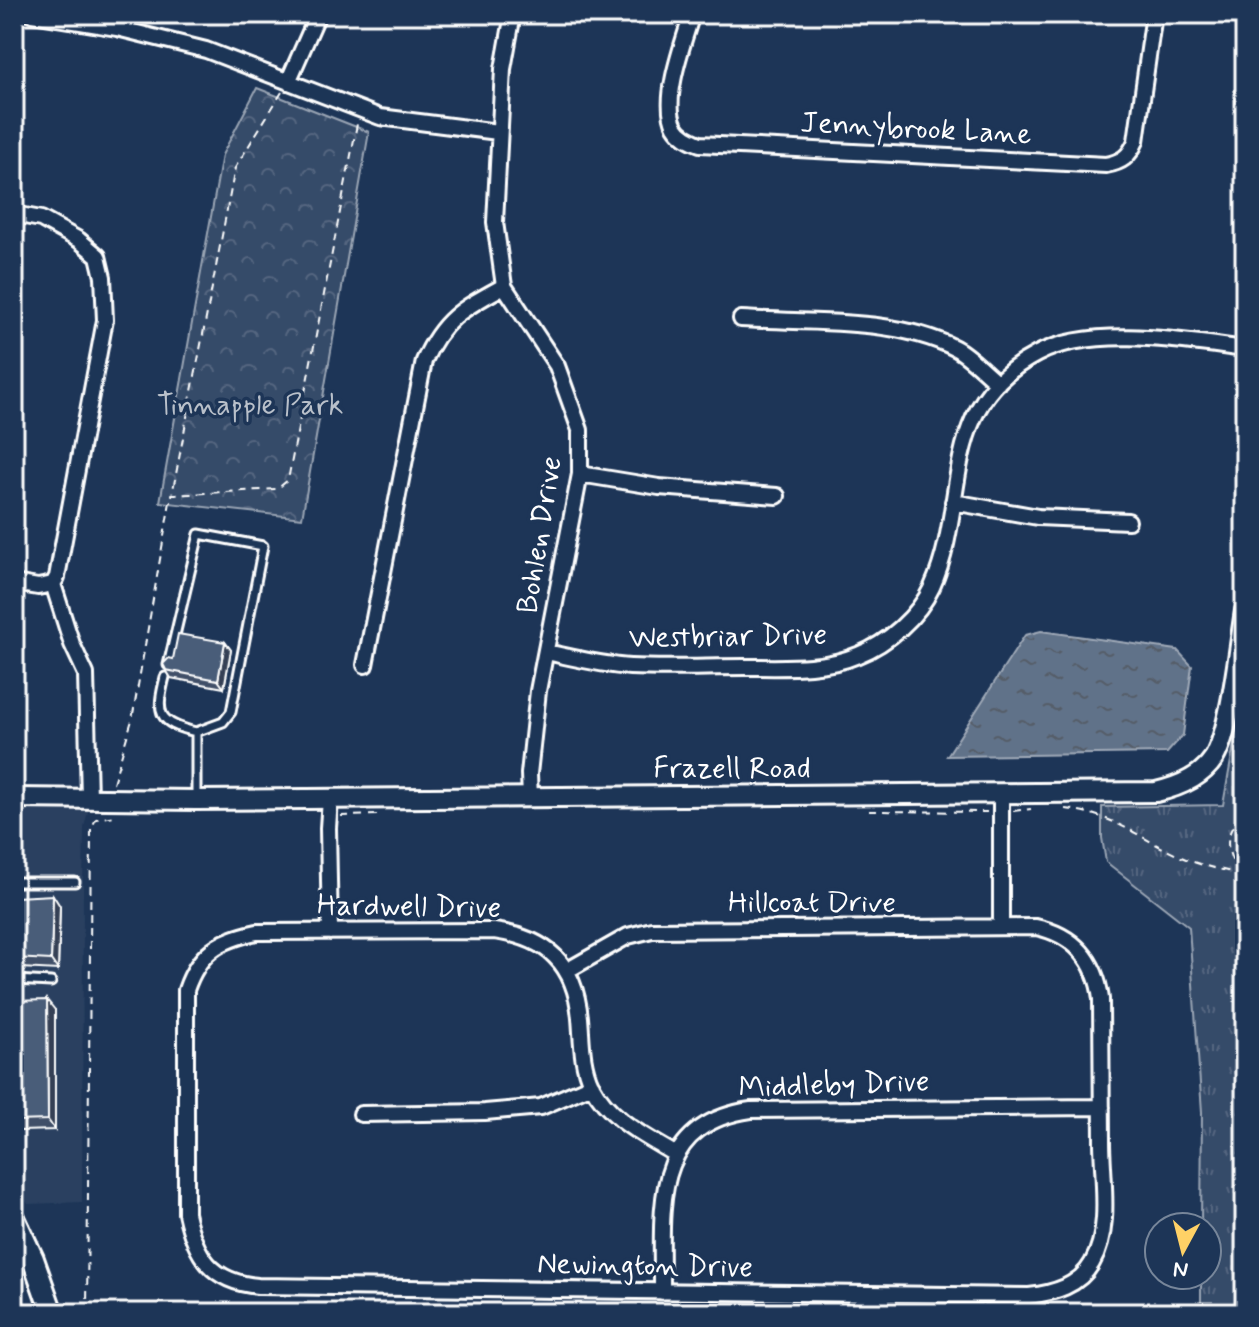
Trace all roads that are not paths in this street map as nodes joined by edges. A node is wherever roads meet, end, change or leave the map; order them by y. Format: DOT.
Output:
graph roads {
  1 [pos="32,14"];
  2 [pos="318,14"];
  3 [pos="513,14"];
  4 [pos="692,14"];
  5 [pos="1154,14"];
  6 [pos="288,82"];
  7 [pos="498,132"];
  8 [pos="14,214"];
  9 [pos="504,286"];
  10 [pos="741,319"];
  11 [pos="1245,349"];
  12 [pos="998,383"];
  13 [pos="580,474"];
  14 [pos="777,496"];
  15 [pos="953,502"];
  16 [pos="1128,521"];
  17 [pos="14,583"];
  18 [pos="53,584"];
  19 [pos="1245,611"];
  20 [pos="546,652"];
  21 [pos="168,665"];
  22 [pos="365,665"];
  23 [pos="165,677"];
  24 [pos="196,732"];
  25 [pos="1001,794"];
  26 [pos="14,798"];
  27 [pos="530,798"];
  28 [pos="89,799"];
  29 [pos="330,799"];
  30 [pos="196,800"];
  31 [pos="14,882"];
  32 [pos="75,882"];
  33 [pos="1001,927"];
  34 [pos="330,932"];
  35 [pos="568,970"];
  36 [pos="14,980"];
  37 [pos="51,982"];
  38 [pos="592,1085"];
  39 [pos="1102,1107"];
  40 [pos="361,1114"];
  41 [pos="675,1154"];
  42 [pos="14,1218"];
  43 [pos="208,1265"];
  44 [pos="662,1292"];
  45 [pos="52,1313"];
  1 -- 6 [label="street"];
  2 -- 6 [label="street"];
  3 -- 7 [label="street, Bohlen Drive"];
  4 -- 5 [label="street, Jennybrook Lane"];
  6 -- 7 [label="street"];
  7 -- 9 [label="street, Bohlen Drive"];
  8 -- 18 [label="street"];
  9 -- 13 [label="street, Bohlen Drive"];
  9 -- 22 [label="street"];
  10 -- 12 [label="street"];
  11 -- 12 [label="street, Westbriar Drive"];
  12 -- 15 [label="street, Westbriar Drive"];
  13 -- 14 [label="street"];
  13 -- 20 [label="street, Bohlen Drive"];
  15 -- 16 [label="street"];
  15 -- 20 [label="street, Westbriar Drive"];
  17 -- 18 [label="street"];
  18 -- 28 [label="street"];
  19 -- 25 [label="street, Frazell Road"];
  20 -- 27 [label="street, Bohlen Drive"];
  21 -- 24 [label="lane"];
  23 -- 24 [label="lane"];
  24 -- 30 [label="lane"];
  25 -- 27 [label="street, Frazell Road"];
  25 -- 33 [label="street"];
  26 -- 28 [label="street, Frazell Road"];
  27 -- 29 [label="street, Frazell Road"];
  28 -- 30 [label="street, Frazell Road"];
  29 -- 30 [label="street, Frazell Road"];
  29 -- 34 [label="street"];
  31 -- 32 [label="lane"];
  33 -- 35 [label="street, Hillcoat Drive"];
  33 -- 39 [label="street, Hillcoat Drive"];
  34 -- 35 [label="street, Hardwell Drive"];
  34 -- 43 [label="street, Hardwell Drive"];
  35 -- 38 [label="street"];
  36 -- 37 [label="lane"];
  38 -- 40 [label="street"];
  38 -- 41 [label="street"];
  39 -- 41 [label="street, Middleby Drive"];
  39 -- 44 [label="street, Newington Drive"];
  41 -- 44 [label="street, Middleby Drive"];
  42 -- 45 [label="main road"];
  43 -- 44 [label="street, Newington Drive"];
}
